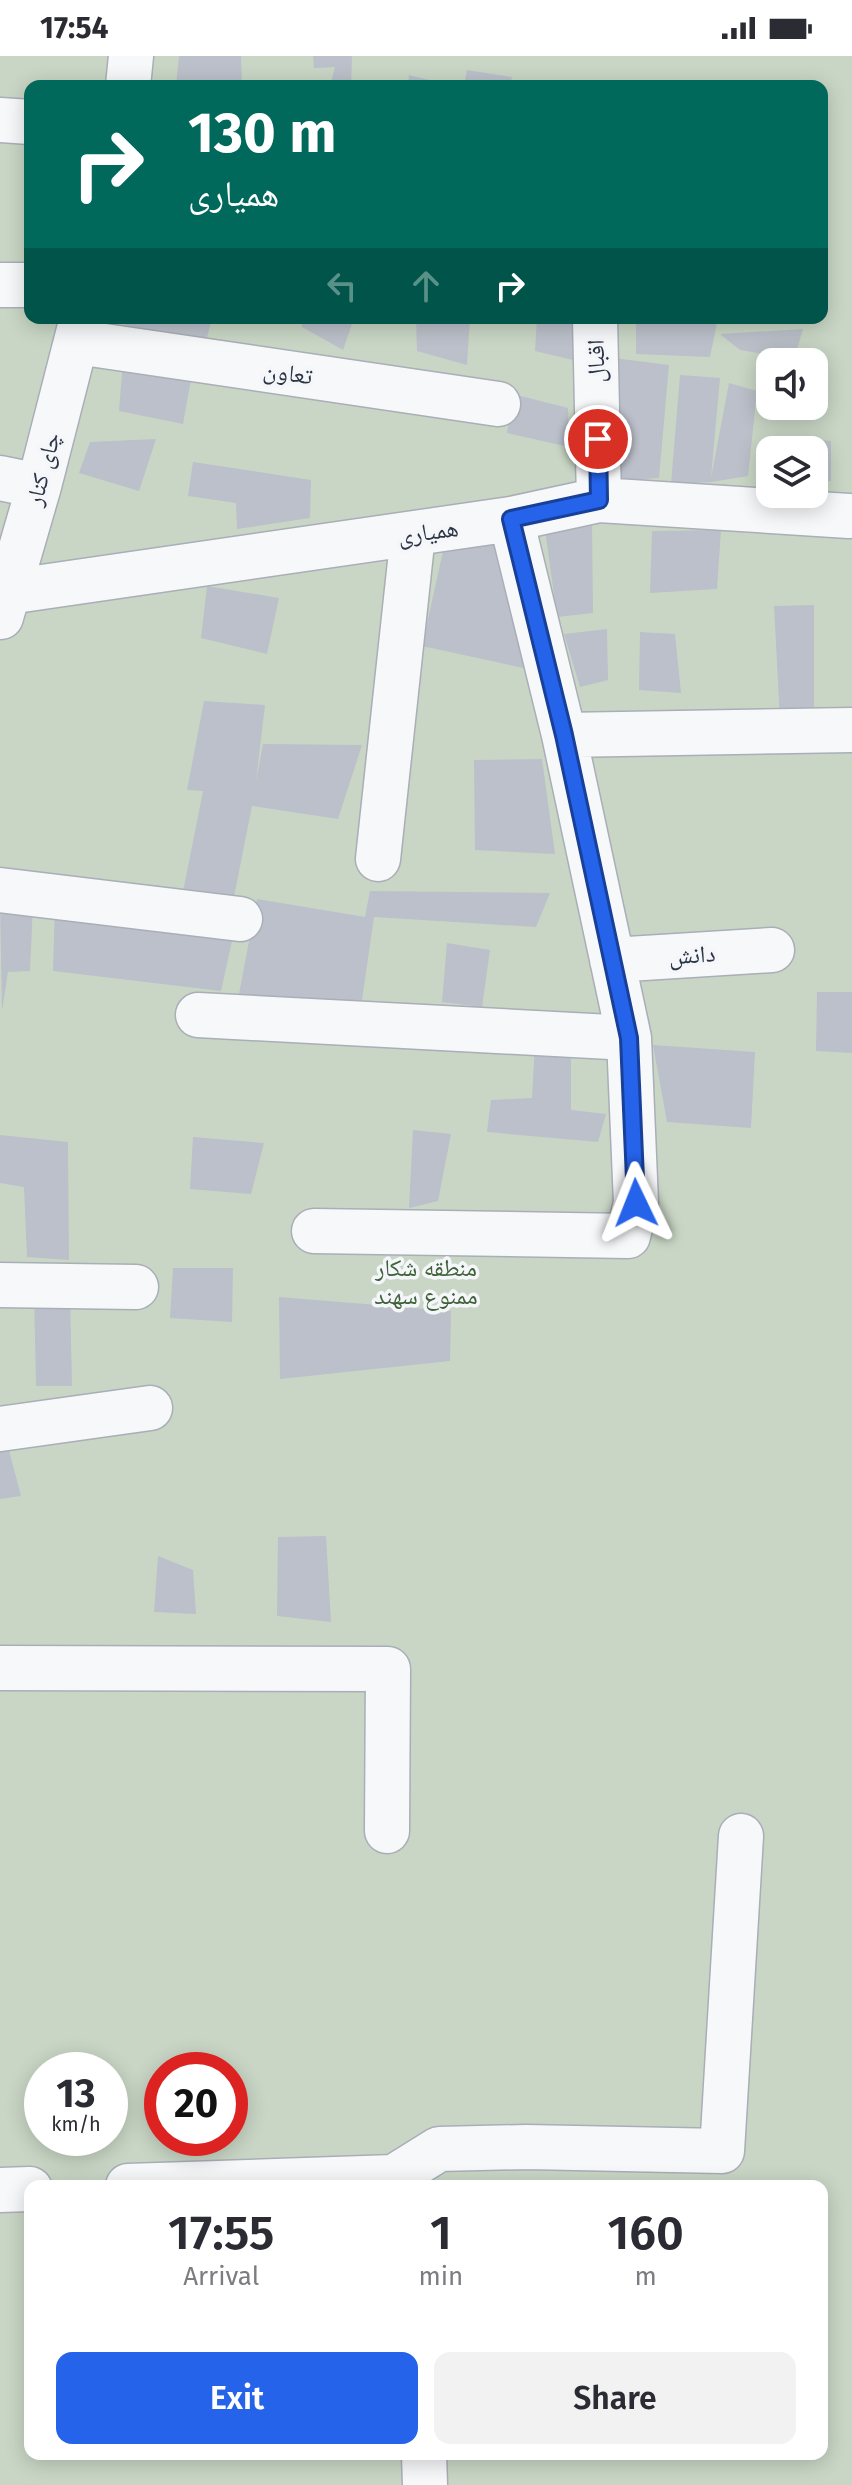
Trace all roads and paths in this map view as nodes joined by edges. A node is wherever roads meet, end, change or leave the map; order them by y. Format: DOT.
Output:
graph roads {
  1 [pos="131,56"];
  2 [pos="129,80"];
  3 [pos="0,120"];
  4 [pos="24,122"];
  5 [pos="0,285"];
  6 [pos="24,285"];
  7 [pos="595,324"];
  8 [pos="80,330"];
  9 [pos="498,404"];
  10 [pos="20,482"];
  11 [pos="599,500"];
  12 [pos="849,516"];
  13 [pos="511,519"];
  14 [pos="413,534"];
  15 [pos="4,606"];
  16 [pos="852,730"];
  17 [pos="564,735"];
  18 [pos="378,859"];
  19 [pos="0,890"];
  20 [pos="240,919"];
  21 [pos="772,950"];
  22 [pos="612,960"];
  23 [pos="198,1015"];
  24 [pos="629,1038"];
  25 [pos="314,1231"];
  26 [pos="0,1285"];
  27 [pos="136,1287"];
  28 [pos="150,1408"];
  29 [pos="0,1429"];
  30 [pos="0,1668"];
  31 [pos="387,1831"];
  32 [pos="741,1836"];
  33 [pos="414,2175"];
  34 [pos="305,2180"];
  35 [pos="24,2189"];
  36 [pos="0,2190"];
  37 [pos="424,2460"];
  38 [pos="425,2485"];
  1 -- 2 [label="street"];
  3 -- 4 [label="street"];
  5 -- 6 [label="street"];
  7 -- 11 [label="street, اقبال"];
  8 -- 9 [label="street, تعاون"];
  8 -- 10 [label="street, چای کنار"];
  10 -- 15 [label="street, چای کنار"];
  11 -- 12 [label="street, همیاری"];
  11 -- 13 [label="street, همیاری"];
  13 -- 14 [label="street, همیاری"];
  13 -- 17 [label="street"];
  14 -- 15 [label="street, همیاری"];
  14 -- 18 [label="street"];
  16 -- 17 [label="street"];
  17 -- 22 [label="street"];
  19 -- 20 [label="street"];
  21 -- 22 [label="street, دانش"];
  22 -- 24 [label="street"];
  23 -- 24 [label="street"];
  24 -- 25 [label="street"];
  26 -- 27 [label="street"];
  28 -- 29 [label="street"];
  30 -- 31 [label="street"];
  32 -- 33 [label="street"];
  33 -- 34 [label="street"];
  35 -- 36 [label="street"];
  37 -- 38 [label="street"];
}
